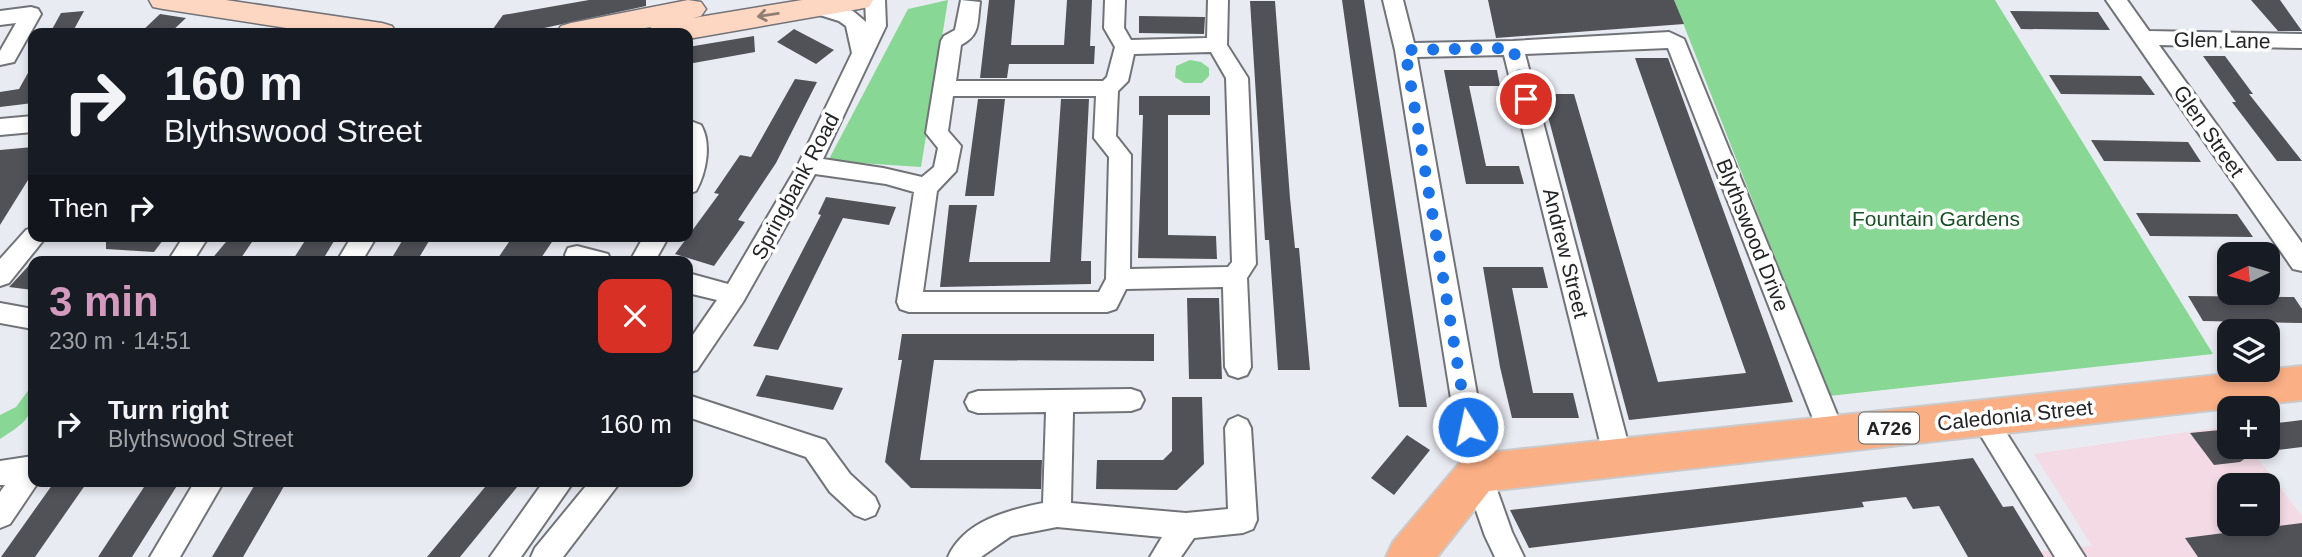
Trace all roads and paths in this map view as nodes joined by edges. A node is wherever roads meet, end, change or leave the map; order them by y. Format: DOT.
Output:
graph roads {
  1 [pos="163,0"];
  2 [pos="744,0"];
  3 [pos="859,0"];
  4 [pos="875,0"];
  5 [pos="1115,0"];
  6 [pos="1218,0"];
  7 [pos="1393,0"];
  8 [pos="2116,0"];
  9 [pos="970,2"];
  10 [pos="817,8"];
  11 [pos="0,18"];
  12 [pos="349,28"];
  13 [pos="597,28"];
  14 [pos="693,28"];
  15 [pos="2143,38"];
  16 [pos="2302,41"];
  17 [pos="1217,45"];
  18 [pos="1125,47"];
  19 [pos="1513,48"];
  20 [pos="1405,50"];
  21 [pos="863,53"];
  22 [pos="0,58"];
  23 [pos="1107,88"];
  24 [pos="944,89"];
  25 [pos="28,124"];
  26 [pos="0,127"];
  27 [pos="693,131"];
  28 [pos="693,163"];
  29 [pos="809,165"];
  30 [pos="926,187"];
  31 [pos="29,242"];
  32 [pos="2302,262"];
  33 [pos="0,275"];
  34 [pos="1235,277"];
  35 [pos="1118,279"];
  36 [pos="693,284"];
  37 [pos="734,295"];
  38 [pos="0,313"];
  39 [pos="28,318"];
  40 [pos="693,355"];
  41 [pos="1238,367"];
  42 [pos="2302,383"];
  43 [pos="1131,400"];
  44 [pos="1060,401"];
  45 [pos="978,402"];
  46 [pos="693,409"];
  47 [pos="1983,418"];
  48 [pos="1238,428"];
  49 [pos="1832,435"];
  50 [pos="1618,458"];
  51 [pos="28,470"];
  52 [pos="0,473"];
  53 [pos="1477,473"];
  54 [pos="28,476"];
  55 [pos="205,487"];
  56 [pos="556,487"];
  57 [pos="602,487"];
  58 [pos="865,506"];
  59 [pos="1057,514"];
  60 [pos="0,515"];
  61 [pos="1186,526"];
  62 [pos="164,557"];
  63 [pos="504,557"];
  64 [pos="545,557"];
  65 [pos="962,557"];
  66 [pos="1164,557"];
  67 [pos="1409,557"];
  68 [pos="1510,557"];
  69 [pos="2071,557"];
  1 -- 12 [label="street"];
  2 -- 13 [label="street"];
  3 -- 10 [label="street"];
  4 -- 21 [label="street, Springbank Road"];
  5 -- 18 [label="street"];
  6 -- 17 [label="street"];
  7 -- 20 [label="street"];
  8 -- 15 [label="street, Glen Street"];
  9 -- 24 [label="street"];
  10 -- 14 [label="street, one-way"];
  10 -- 21 [label="street"];
  11 -- 22 [label="street"];
  15 -- 16 [label="street, Glen Lane"];
  15 -- 32 [label="street, Glen Street"];
  17 -- 18 [label="street"];
  17 -- 34 [label="street"];
  18 -- 23 [label="street"];
  19 -- 20 [label="street"];
  19 -- 49 [label="street, Blythswood Drive"];
  19 -- 50 [label="street, Andrew Street"];
  20 -- 53 [label="street"];
  21 -- 29 [label="street, Springbank Road"];
  23 -- 24 [label="street"];
  23 -- 35 [label="street"];
  24 -- 30 [label="street"];
  25 -- 26 [label="street"];
  27 -- 28 [label="street"];
  29 -- 30 [label="street"];
  29 -- 37 [label="street, Springbank Road"];
  30 -- 35 [label="street"];
  31 -- 33 [label="street"];
  34 -- 35 [label="street"];
  34 -- 41 [label="street"];
  36 -- 37 [label="street"];
  37 -- 40 [label="street, Springbank Road"];
  38 -- 39 [label="street"];
  42 -- 47 [label="main road, Caledonia Street / A726"];
  43 -- 44 [label="street"];
  44 -- 45 [label="street"];
  44 -- 59 [label="street"];
  46 -- 58 [label="street"];
  47 -- 49 [label="main road, Caledonia Street / A726"];
  47 -- 69 [label="street"];
  48 -- 61 [label="street"];
  49 -- 50 [label="main road, Caledonia Street / A726"];
  50 -- 53 [label="main road, Caledonia Street / A726"];
  51 -- 52 [label="street"];
  53 -- 67 [label="main road"];
  53 -- 68 [label="street"];
  54 -- 60 [label="street"];
  55 -- 62 [label="street"];
  56 -- 63 [label="street"];
  57 -- 64 [label="street"];
  59 -- 61 [label="street"];
  59 -- 65 [label="street"];
  61 -- 66 [label="street"];
}
